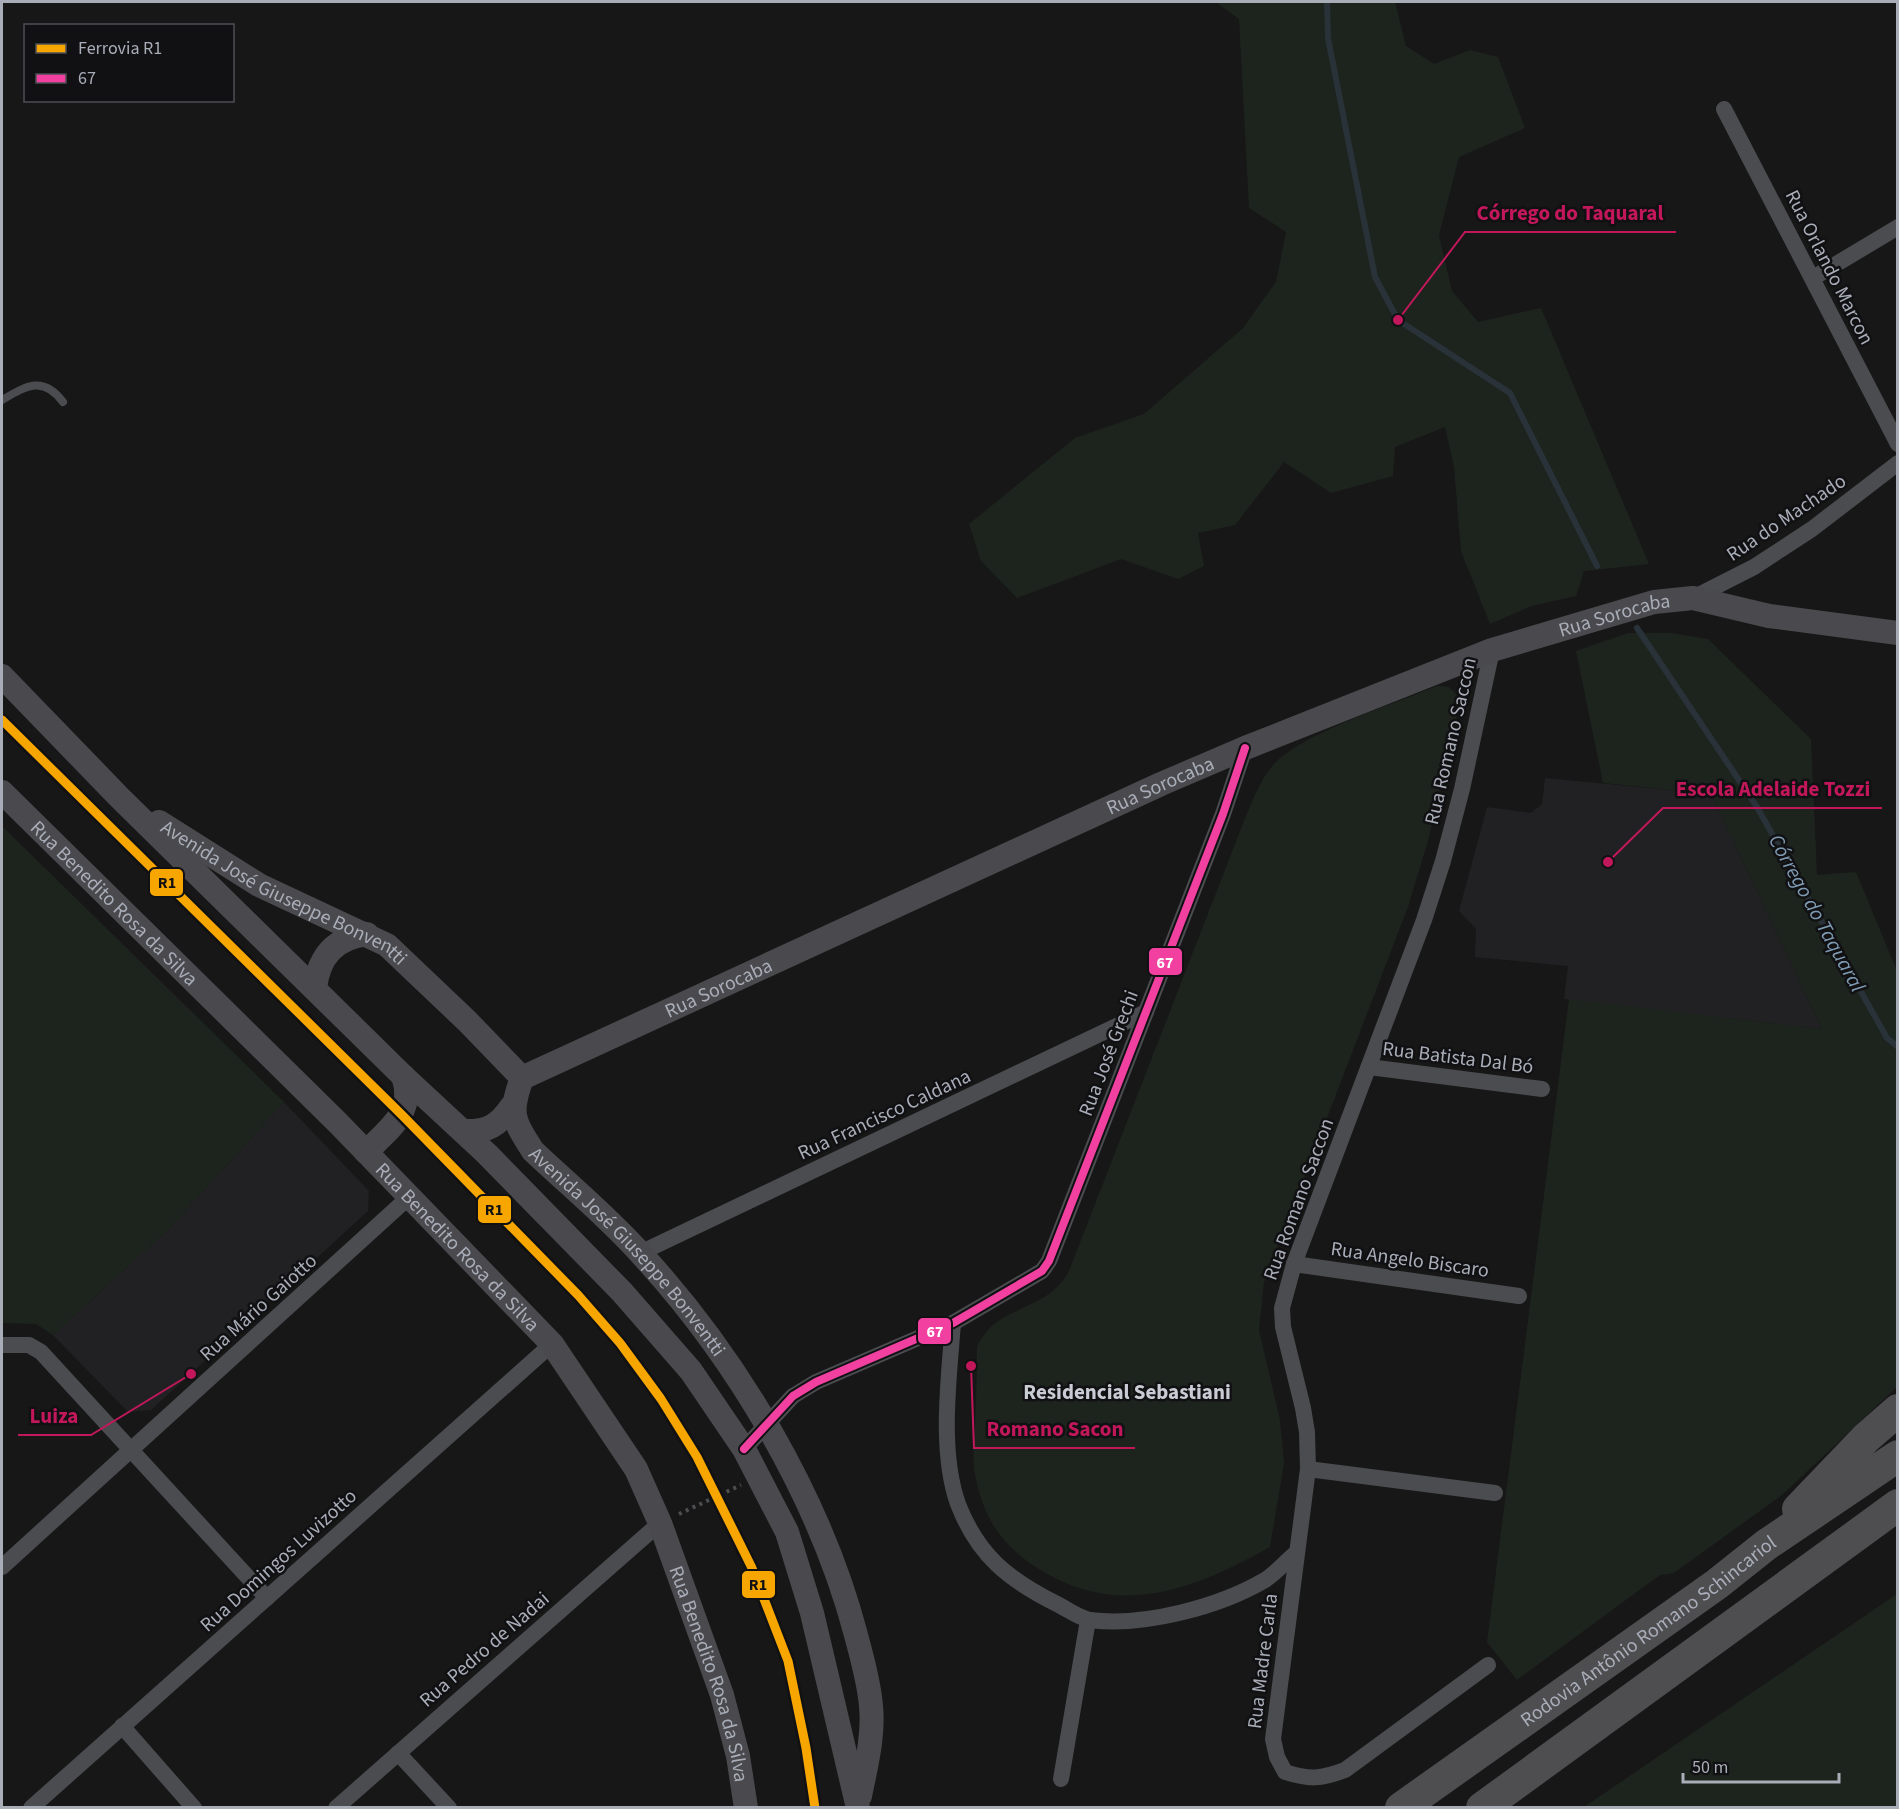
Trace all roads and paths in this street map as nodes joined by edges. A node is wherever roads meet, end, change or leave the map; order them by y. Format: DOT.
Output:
graph roads {
  1 [pos="1724,109"];
  2 [pos="1898,226"];
  3 [pos="1813,278"];
  4 [pos="2,400"];
  5 [pos="63,402"];
  6 [pos="1898,444"];
  7 [pos="1898,463"];
  8 [pos="1693,598"];
  9 [pos="1898,633"];
  10 [pos="1492,650"];
  11 [pos="2,676"];
  12 [pos="1245,748"];
  13 [pos="2,792"];
  14 [pos="119,796"];
  15 [pos="367,934"];
  16 [pos="315,988"];
  17 [pos="1146,1012"];
  18 [pos="1369,1067"];
  19 [pos="403,1076"];
  20 [pos="522,1078"];
  21 [pos="1542,1089"];
  22 [pos="512,1106"];
  23 [pos="443,1114"];
  24 [pos="402,1115"];
  25 [pos="463,1131"];
  26 [pos="366,1152"];
  27 [pos="409,1197"];
  28 [pos="640,1253"];
  29 [pos="1294,1264"];
  30 [pos="1519,1296"];
  31 [pos="953,1323"];
  32 [pos="552,1344"];
  33 [pos="2,1345"];
  34 [pos="1898,1410"];
  35 [pos="766,1423"];
  36 [pos="744,1449"];
  37 [pos="132,1450"];
  38 [pos="1898,1456"];
  39 [pos="1308,1468"];
  40 [pos="759,1476"];
  41 [pos="1495,1493"];
  42 [pos="1898,1505"];
  43 [pos="1898,1515"];
  44 [pos="660,1523"];
  45 [pos="1766,1545"];
  46 [pos="1838,1549"];
  47 [pos="1296,1553"];
  48 [pos="2,1567"];
  49 [pos="267,1598"];
  50 [pos="1088,1620"];
  51 [pos="1488,1665"];
  52 [pos="122,1726"];
  53 [pos="398,1753"];
  54 [pos="1061,1779"];
  55 [pos="858,1807"];
  56 [pos="31,1808"];
  57 [pos="194,1808"];
  58 [pos="336,1808"];
  59 [pos="449,1808"];
  60 [pos="746,1808"];
  61 [pos="1401,1808"];
  62 [pos="1482,1808"];
  1 -- 3 [label="street, Rua Orlando Marcon"];
  2 -- 3 [label="street"];
  3 -- 6 [label="street, Rua Orlando Marcon"];
  4 -- 5 [label="lane"];
  7 -- 8 [label="street, Rua do Machado"];
  8 -- 9 [label="street, Rua Sorocaba"];
  8 -- 10 [label="street, Rua Sorocaba"];
  10 -- 12 [label="street, Rua Sorocaba"];
  10 -- 18 [label="street, Rua Romano Saccon"];
  11 -- 14 [label="street"];
  12 -- 17 [label="street, Rua José Grechi"];
  12 -- 20 [label="street, Rua Sorocaba"];
  13 -- 26 [label="street, Rua Benedito Rosa da Silva"];
  14 -- 15 [label="street, Avenida José Giuseppe Bonventti"];
  14 -- 16 [label="street, Avenida José Giuseppe Bonventti"];
  15 -- 16 [label="street"];
  15 -- 20 [label="street, Avenida José Giuseppe Bonventti"];
  16 -- 19 [label="street, Avenida José Giuseppe Bonventti"];
  17 -- 28 [label="street, Rua Francisco Caldana"];
  17 -- 31 [label="street, Rua José Grechi"];
  18 -- 21 [label="street, Rua Batista Dal Bó"];
  18 -- 29 [label="street, Rua Romano Saccon"];
  19 -- 23 [label="street, Avenida José Giuseppe Bonventti"];
  19 -- 24 [label="street"];
  20 -- 22 [label="street"];
  22 -- 25 [label="street"];
  22 -- 28 [label="street, Avenida José Giuseppe Bonventti"];
  23 -- 24 [label="street"];
  23 -- 25 [label="street, Avenida José Giuseppe Bonventti"];
  24 -- 26 [label="street"];
  25 -- 36 [label="street, Avenida José Giuseppe Bonventti"];
  26 -- 27 [label="street, Rua Benedito Rosa da Silva"];
  27 -- 32 [label="street, Rua Benedito Rosa da Silva"];
  27 -- 37 [label="street, Rua Mário Gaiotto"];
  28 -- 35 [label="street, Avenida José Giuseppe Bonventti"];
  29 -- 30 [label="street, Rua Angelo Biscaro"];
  29 -- 39 [label="street, Rua Romano Saccon"];
  31 -- 35 [label="street"];
  31 -- 50 [label="street"];
  32 -- 44 [label="street, Rua Benedito Rosa da Silva"];
  32 -- 49 [label="street, Rua Domingos Luvizotto"];
  33 -- 37 [label="street"];
  34 -- 45 [label="highway"];
  35 -- 36 [label="street"];
  35 -- 55 [label="street, Avenida José Giuseppe Bonventti"];
  36 -- 40 [label="street, Avenida José Giuseppe Bonventti"];
  37 -- 48 [label="street, Rua Mário Gaiotto"];
  37 -- 49 [label="street"];
  38 -- 45 [label="highway, Rodovia Antônio Romano Schincariol"];
  39 -- 41 [label="street"];
  39 -- 47 [label="street, Rua Romano Saccon"];
  40 -- 44 [label="path"];
  40 -- 55 [label="street, Avenida José Giuseppe Bonventti"];
  42 -- 46 [label="highway"];
  43 -- 46 [label="highway"];
  44 -- 53 [label="street, Rua Pedro de Nadai"];
  44 -- 60 [label="street, Rua Benedito Rosa da Silva"];
  45 -- 61 [label="highway, Rodovia Antônio Romano Schincariol"];
  46 -- 62 [label="highway"];
  47 -- 50 [label="street"];
  47 -- 51 [label="street, Rua Madre Carla"];
  49 -- 52 [label="street, Rua Domingos Luvizotto"];
  50 -- 54 [label="street"];
  52 -- 56 [label="street, Rua Domingos Luvizotto"];
  52 -- 57 [label="street"];
  53 -- 58 [label="street, Rua Pedro de Nadai"];
  53 -- 59 [label="street"];
}
